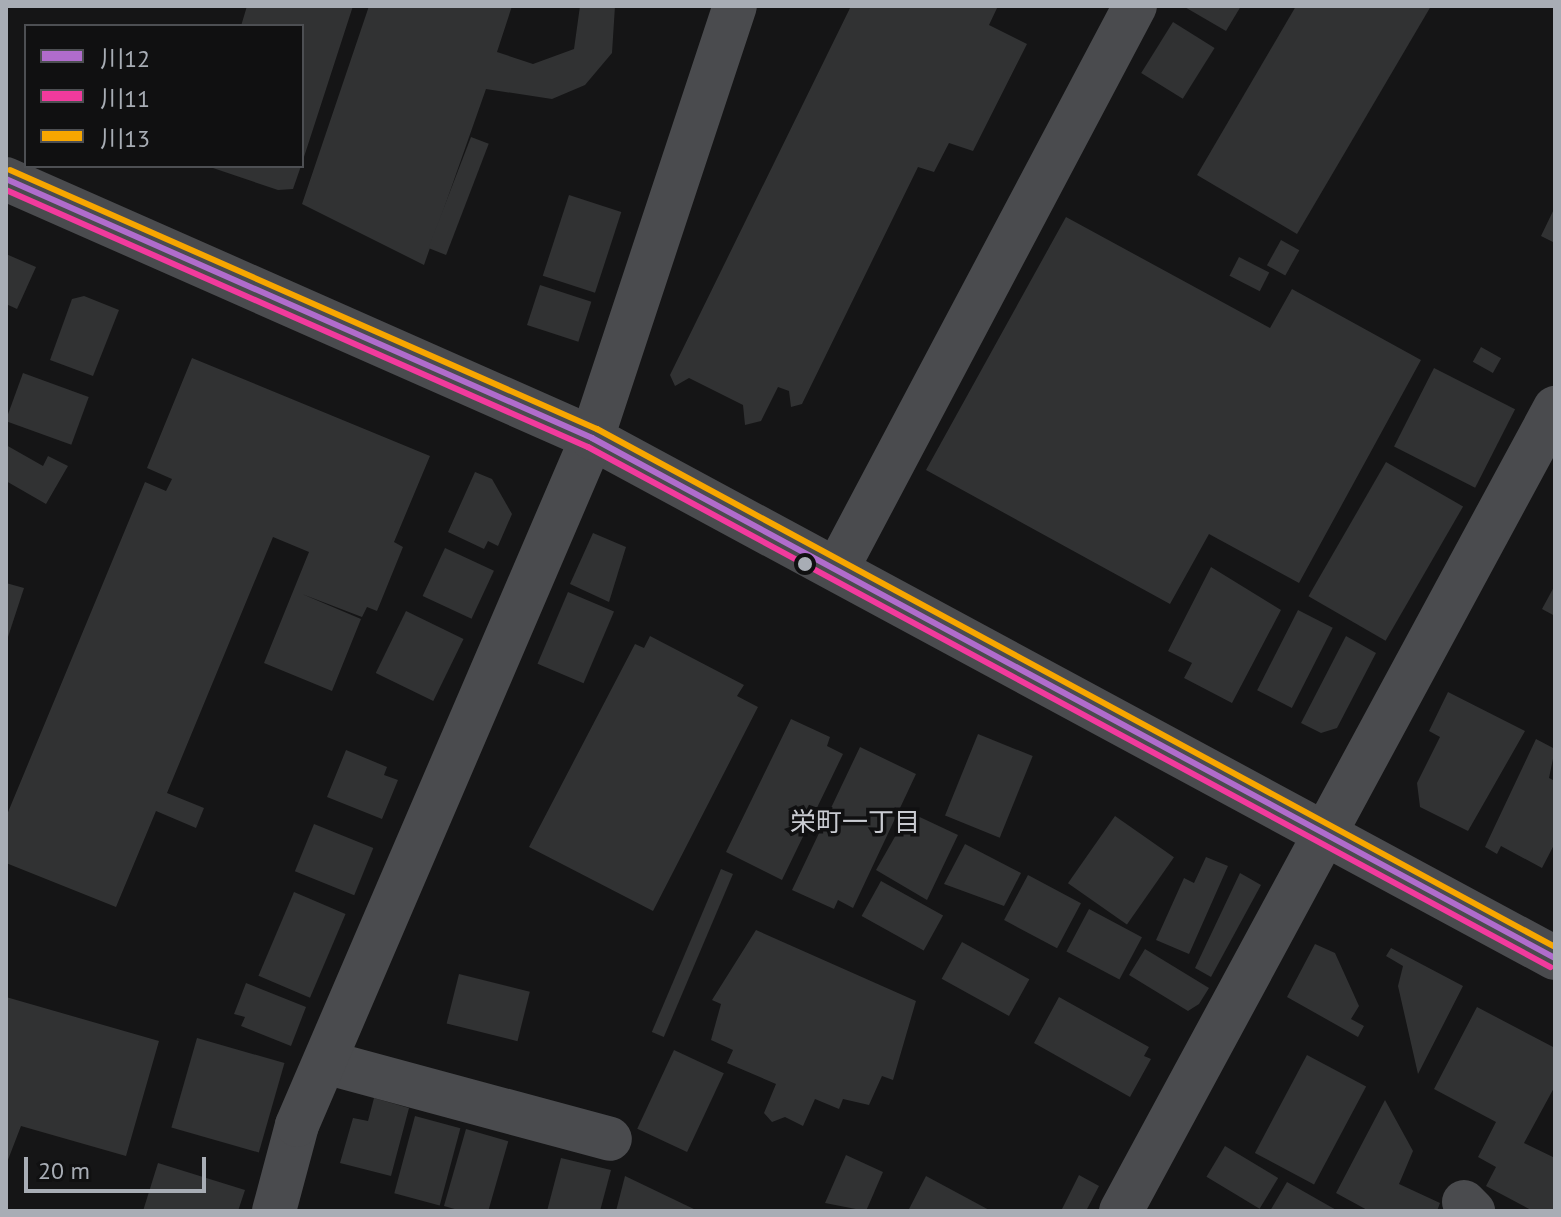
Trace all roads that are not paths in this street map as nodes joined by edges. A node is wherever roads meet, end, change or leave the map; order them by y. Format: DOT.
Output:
graph roads {
  1 [pos="735,6"];
  2 [pos="1135,6"];
  3 [pos="6,179"];
  4 [pos="1555,408"];
  5 [pos="592,438"];
  6 [pos="837,569"];
  7 [pos="1324,834"];
  8 [pos="1555,958"];
  9 [pos="325,1062"];
  10 [pos="610,1139"];
  11 [pos="274,1211"];
  12 [pos="1121,1211"];
  1 -- 5 [label="street"];
  2 -- 6 [label="street"];
  3 -- 5 [label="street"];
  4 -- 7 [label="street"];
  5 -- 6 [label="street"];
  5 -- 9 [label="street"];
  6 -- 7 [label="street"];
  7 -- 8 [label="street"];
  7 -- 12 [label="street"];
  9 -- 10 [label="street"];
  9 -- 11 [label="street"];
}
